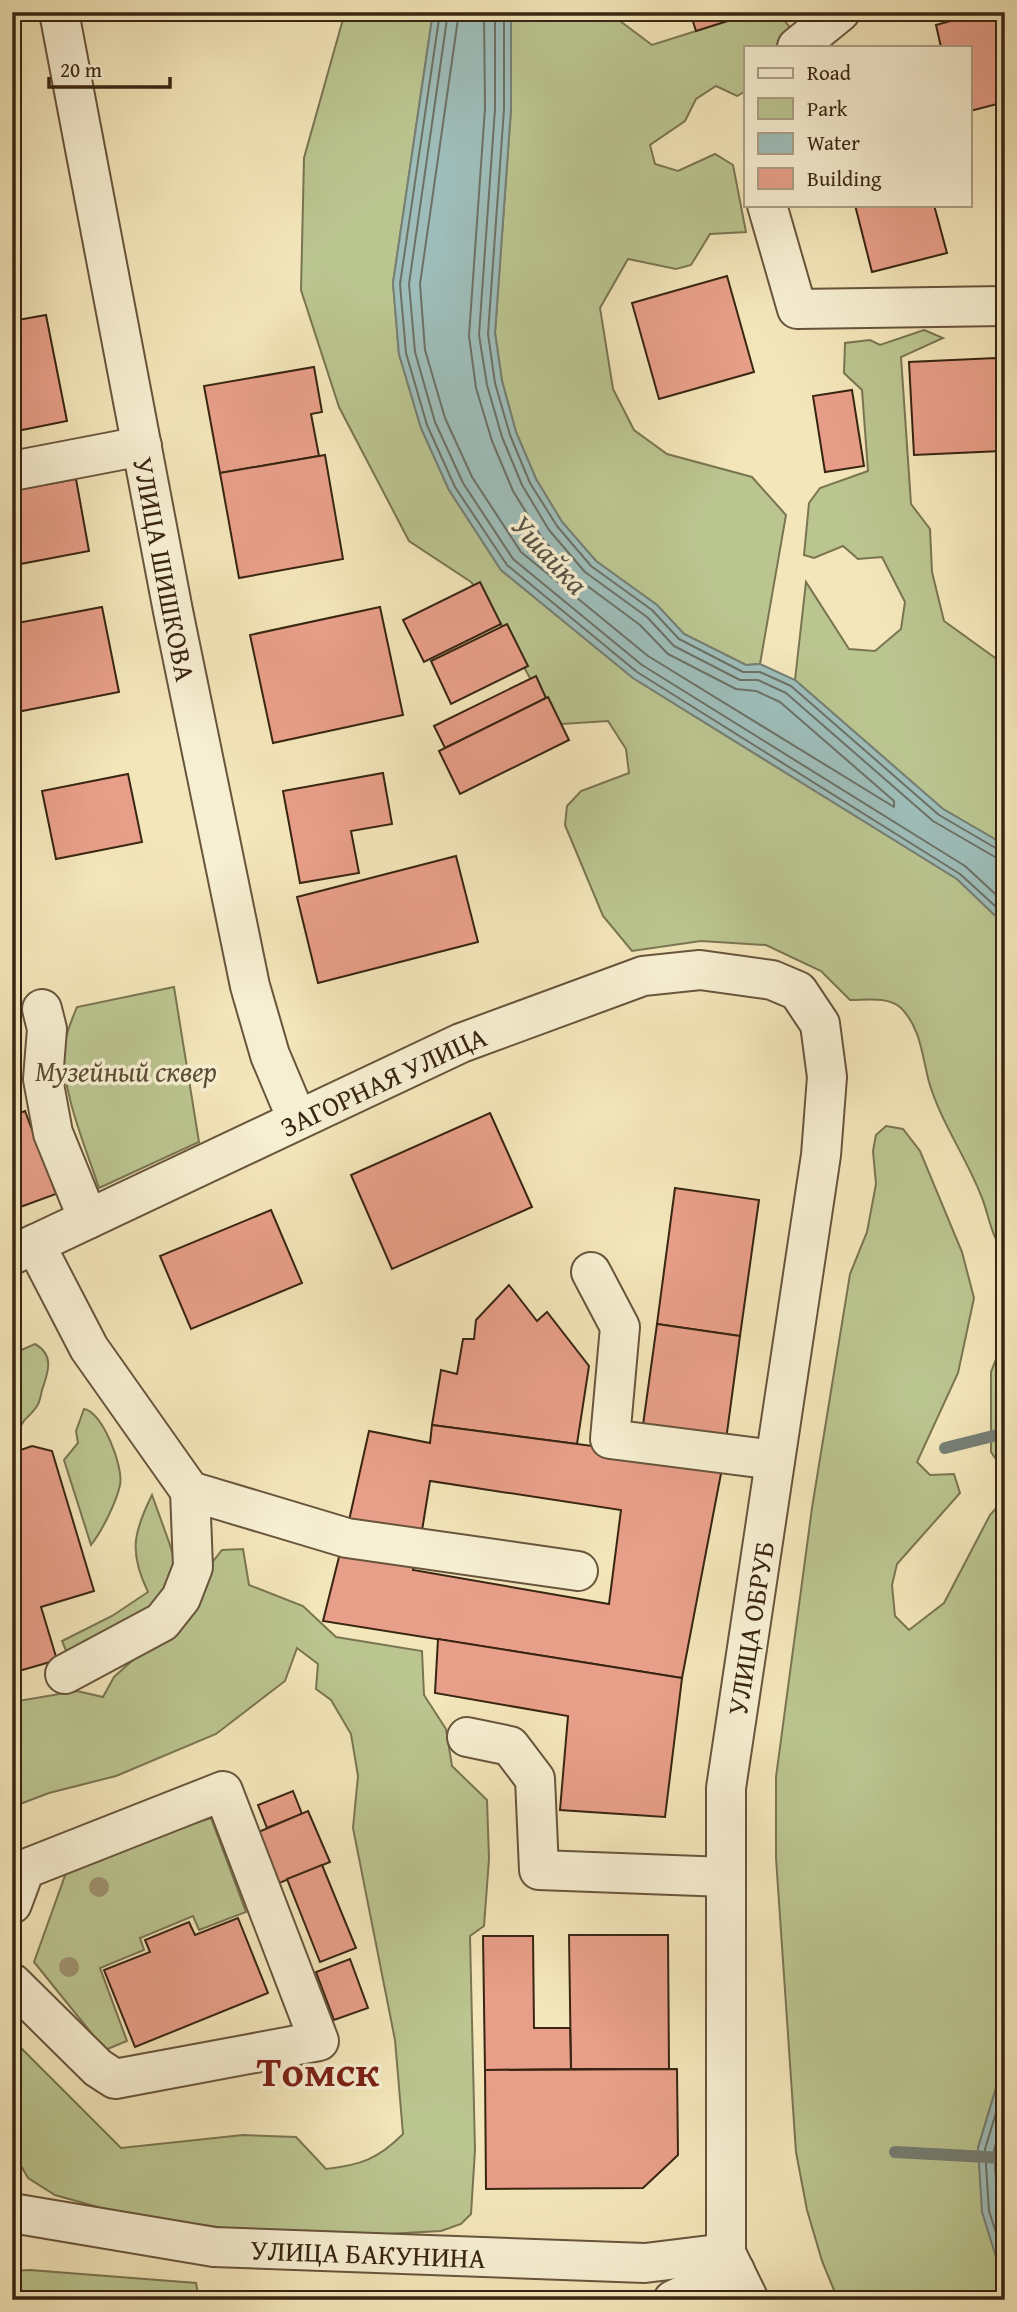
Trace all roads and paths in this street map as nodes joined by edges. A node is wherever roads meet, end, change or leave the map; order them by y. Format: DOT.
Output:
graph roads {
  1 [pos="59,12"];
  2 [pos="767,206"];
  3 [pos="1005,306"];
  4 [pos="142,446"];
  5 [pos="12,471"];
  6 [pos="772,980"];
  7 [pos="42,1009"];
  8 [pos="297,1119"];
  9 [pos="88,1219"];
  10 [pos="24,1250"];
  11 [pos="591,1272"];
  12 [pos="775,1460"];
  13 [pos="190,1491"];
  14 [pos="578,1571"];
  15 [pos="65,1674"];
  16 [pos="467,1737"];
  17 [pos="726,1877"];
  18 [pos="12,1904"];
  19 [pos="12,1983"];
  20 [pos="12,2213"];
  21 [pos="737,2275"];
  22 [pos="673,2300"];
  1 -- 4 [label="street, УЛИЦА ШИШКОВА"];
  2 -- 3 [label="street"];
  4 -- 5 [label="street"];
  4 -- 8 [label="street, УЛИЦА ШИШКОВА"];
  6 -- 8 [label="street, ЗАГОРНАЯ УЛИЦА"];
  6 -- 12 [label="street, УЛИЦА ОБРУБ"];
  7 -- 9 [label="street"];
  8 -- 9 [label="street, ЗАГОРНАЯ УЛИЦА"];
  9 -- 10 [label="street, ЗАГОРНАЯ УЛИЦА"];
  10 -- 13 [label="street"];
  11 -- 12 [label="street"];
  12 -- 17 [label="street, УЛИЦА ОБРУБ"];
  13 -- 14 [label="street"];
  13 -- 15 [label="street"];
  16 -- 17 [label="street"];
  17 -- 21 [label="street, УЛИЦА ОБРУБ"];
  18 -- 19 [label="street"];
  20 -- 21 [label="street, УЛИЦА БАКУНИНА"];
  21 -- 22 [label="street"];
}
